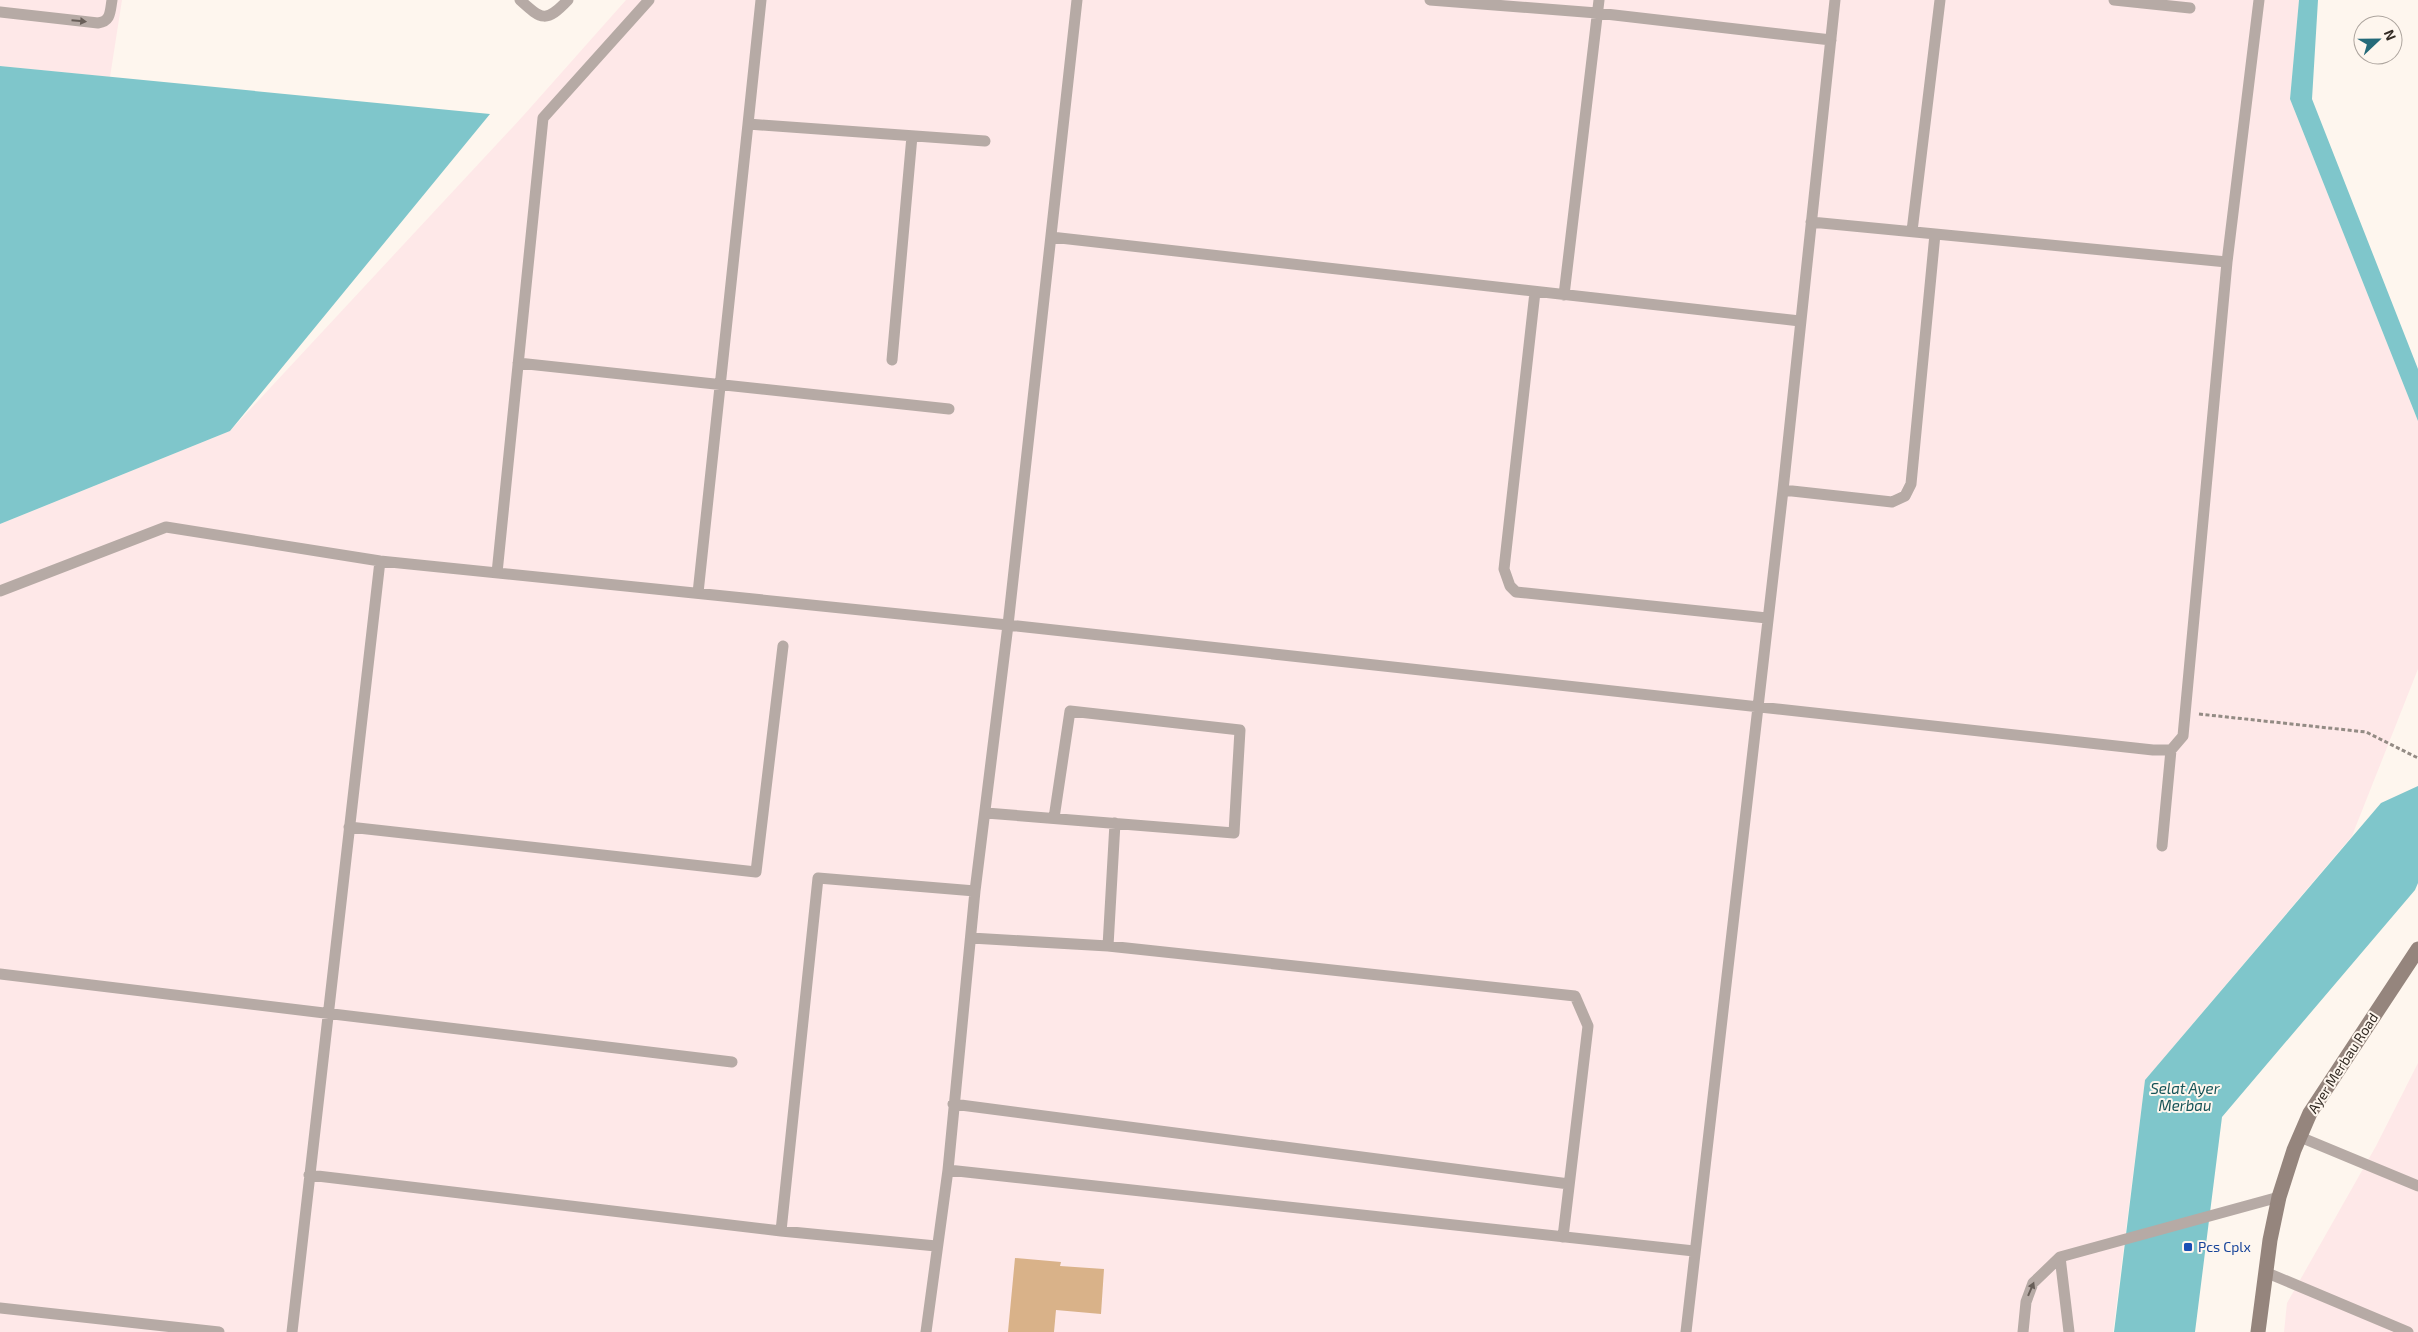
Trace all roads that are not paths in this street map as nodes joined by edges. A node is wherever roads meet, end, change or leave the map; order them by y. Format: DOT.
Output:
graph roads {
  1 [pos="112,0"];
  2 [pos="520,0"];
  3 [pos="568,0"];
  4 [pos="649,0"];
  5 [pos="760,0"];
  6 [pos="1077,0"];
  7 [pos="1430,0"];
  8 [pos="1599,0"];
  9 [pos="1835,0"];
  10 [pos="1940,0"];
  11 [pos="2114,0"];
  12 [pos="2259,0"];
  13 [pos="2190,8"];
  14 [pos="0,12"];
  15 [pos="1597,13"];
  16 [pos="1831,40"];
  17 [pos="748,124"];
  18 [pos="912,136"];
  19 [pos="985,142"];
  20 [pos="1811,222"];
  21 [pos="1912,231"];
  22 [pos="1935,234"];
  23 [pos="1051,237"];
  24 [pos="2227,262"];
  25 [pos="1536,292"];
  26 [pos="1564,295"];
  27 [pos="1800,321"];
  28 [pos="892,360"];
  29 [pos="518,363"];
  30 [pos="719,384"];
  31 [pos="949,408"];
  32 [pos="1782,490"];
  33 [pos="380,560"];
  34 [pos="497,574"];
  35 [pos="0,591"];
  36 [pos="698,593"];
  37 [pos="1767,618"];
  38 [pos="1008,625"];
  39 [pos="783,646"];
  40 [pos="1757,706"];
  41 [pos="2171,750"];
  42 [pos="986,813"];
  43 [pos="1054,818"];
  44 [pos="1115,823"];
  45 [pos="350,827"];
  46 [pos="2162,846"];
  47 [pos="975,892"];
  48 [pos="971,938"];
  49 [pos="1108,946"];
  50 [pos="2418,948"];
  51 [pos="0,974"];
  52 [pos="328,1012"];
  53 [pos="732,1062"];
  54 [pos="953,1104"];
  55 [pos="2300,1138"];
  56 [pos="948,1170"];
  57 [pos="309,1175"];
  58 [pos="1569,1184"];
  59 [pos="2418,1186"];
  60 [pos="2279,1197"];
  61 [pos="781,1231"];
  62 [pos="1562,1238"];
  63 [pos="936,1246"];
  64 [pos="1694,1251"];
  65 [pos="2060,1257"];
  66 [pos="2265,1272"];
  67 [pos="0,1308"];
  68 [pos="129,1327"];
  69 [pos="219,1332"];
  70 [pos="292,1332"];
  71 [pos="926,1332"];
  72 [pos="1686,1332"];
  73 [pos="2023,1332"];
  74 [pos="2069,1332"];
  75 [pos="2258,1332"];
  76 [pos="2408,1332"];
  14 -- 1 [label="lane, one-way"];
  2 -- 3 [label="lane"];
  4 -- 29 [label="lane"];
  5 -- 17 [label="lane"];
  6 -- 23 [label="lane"];
  7 -- 15 [label="lane"];
  8 -- 15 [label="lane"];
  9 -- 16 [label="lane"];
  10 -- 21 [label="lane"];
  11 -- 13 [label="lane"];
  12 -- 24 [label="lane"];
  15 -- 16 [label="lane"];
  15 -- 26 [label="lane"];
  16 -- 20 [label="lane"];
  17 -- 18 [label="lane"];
  17 -- 30 [label="lane"];
  18 -- 19 [label="lane"];
  18 -- 28 [label="lane"];
  20 -- 21 [label="lane"];
  20 -- 27 [label="lane"];
  21 -- 22 [label="lane"];
  22 -- 24 [label="lane"];
  22 -- 32 [label="lane"];
  23 -- 25 [label="lane"];
  23 -- 38 [label="lane"];
  24 -- 41 [label="lane"];
  25 -- 26 [label="lane"];
  25 -- 37 [label="lane"];
  26 -- 27 [label="lane"];
  27 -- 32 [label="lane"];
  29 -- 30 [label="lane"];
  29 -- 34 [label="lane"];
  30 -- 31 [label="lane"];
  30 -- 36 [label="lane"];
  32 -- 37 [label="lane"];
  33 -- 34 [label="lane"];
  33 -- 35 [label="lane"];
  33 -- 45 [label="lane"];
  34 -- 36 [label="lane"];
  36 -- 38 [label="lane"];
  37 -- 40 [label="lane"];
  38 -- 40 [label="lane"];
  38 -- 42 [label="lane"];
  39 -- 45 [label="lane"];
  40 -- 41 [label="lane"];
  40 -- 64 [label="lane"];
  41 -- 46 [label="lane"];
  42 -- 43 [label="lane"];
  42 -- 47 [label="lane"];
  43 -- 44 [label="lane"];
  43 -- 44 [label="lane"];
  44 -- 49 [label="lane"];
  45 -- 52 [label="lane"];
  47 -- 48 [label="lane"];
  47 -- 61 [label="lane"];
  48 -- 49 [label="lane"];
  48 -- 54 [label="lane"];
  49 -- 58 [label="lane"];
  50 -- 55 [label="street, Ayer Merbau Road"];
  51 -- 52 [label="lane"];
  52 -- 53 [label="lane"];
  52 -- 57 [label="lane"];
  54 -- 56 [label="lane"];
  54 -- 58 [label="lane"];
  55 -- 59 [label="lane"];
  55 -- 60 [label="street, Ayer Merbau Road"];
  56 -- 62 [label="lane"];
  56 -- 63 [label="lane"];
  57 -- 61 [label="lane"];
  57 -- 70 [label="lane"];
  58 -- 62 [label="lane"];
  60 -- 65 [label="lane"];
  60 -- 66 [label="street, Ayer Merbau Road"];
  61 -- 63 [label="lane"];
  62 -- 64 [label="lane"];
  63 -- 71 [label="lane"];
  64 -- 72 [label="lane"];
  73 -- 65 [label="lane, one-way"];
  65 -- 74 [label="lane"];
  66 -- 75 [label="street, Ayer Merbau Road"];
  66 -- 76 [label="lane"];
  67 -- 68 [label="lane"];
  68 -- 69 [label="lane"];
}
